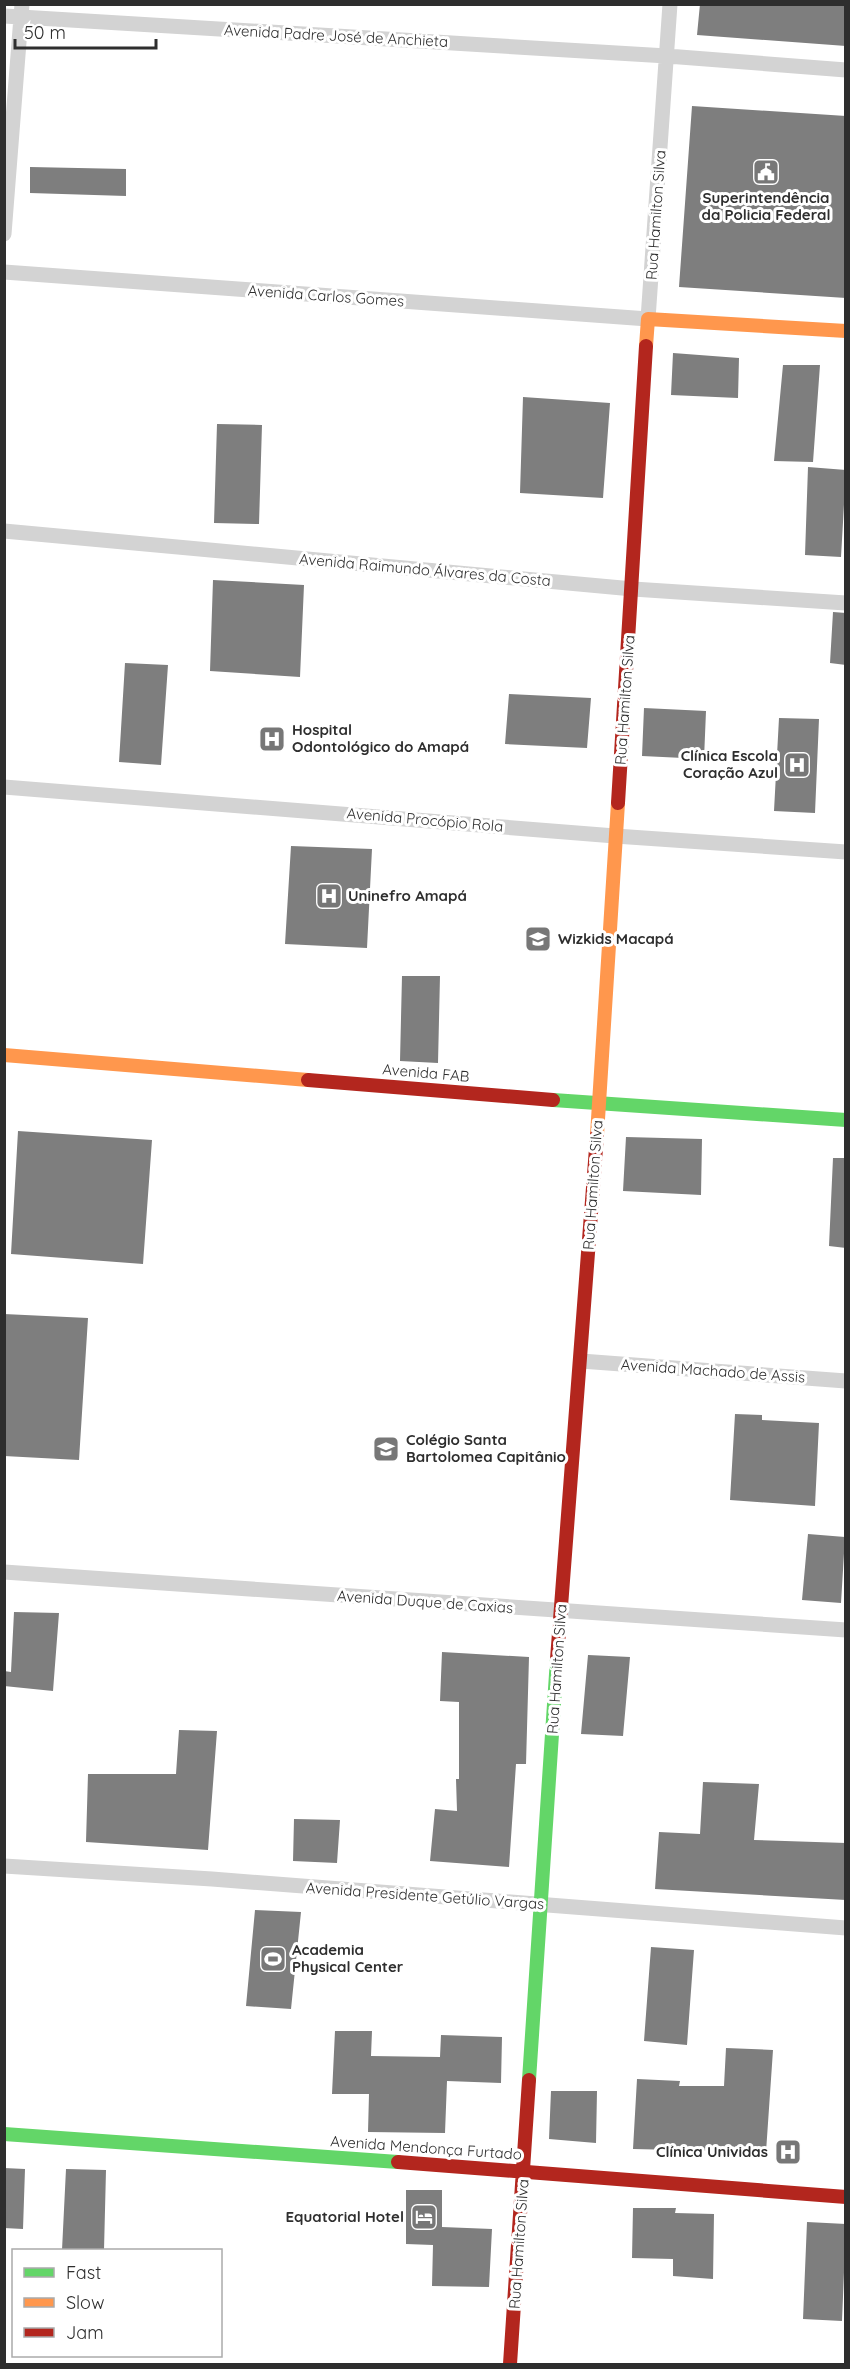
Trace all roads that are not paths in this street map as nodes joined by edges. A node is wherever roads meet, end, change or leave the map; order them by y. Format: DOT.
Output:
graph roads {
  1 [pos="670,4"];
  2 [pos="22,11"];
  3 [pos="4,16"];
  4 [pos="667,56"];
  5 [pos="846,70"];
  6 [pos="4,234"];
  7 [pos="4,272"];
  8 [pos="648,319"];
  9 [pos="846,332"];
  10 [pos="4,531"];
  11 [pos="633,589"];
  12 [pos="846,603"];
  13 [pos="4,787"];
  14 [pos="615,836"];
  15 [pos="846,852"];
  16 [pos="4,1055"];
  17 [pos="599,1104"];
  18 [pos="846,1120"];
  19 [pos="581,1361"];
  20 [pos="846,1381"];
  21 [pos="4,1572"];
  22 [pos="560,1612"];
  23 [pos="846,1630"];
  24 [pos="4,1866"];
  25 [pos="540,1905"];
  26 [pos="846,1928"];
  27 [pos="4,2134"];
  28 [pos="524,2172"];
  29 [pos="846,2197"];
  30 [pos="510,2364"];
  1 -- 4 [label="street, Rua Hamilton Silva"];
  2 -- 3 [label="street, Avenida Padre José de Anchieta"];
  2 -- 4 [label="street, Avenida Padre José de Anchieta"];
  2 -- 6 [label="street"];
  4 -- 5 [label="street, Avenida Padre José de Anchieta"];
  4 -- 8 [label="street, Rua Hamilton Silva"];
  7 -- 8 [label="street, Avenida Carlos Gomes"];
  8 -- 9 [label="street"];
  8 -- 11 [label="street, Rua Hamilton Silva"];
  10 -- 11 [label="street, Avenida Raimundo Álvares da Costa"];
  11 -- 12 [label="street, Avenida Raimundo Álvares da Costa"];
  11 -- 14 [label="street, Rua Hamilton Silva"];
  13 -- 14 [label="street, Avenida Procópio Rola"];
  14 -- 15 [label="street, Avenida Procópio Rola"];
  14 -- 17 [label="street, Rua Hamilton Silva"];
  16 -- 17 [label="street, Avenida FAB"];
  17 -- 18 [label="street, Avenida FAB"];
  17 -- 19 [label="street, Rua Hamilton Silva"];
  19 -- 20 [label="street, Avenida Machado de Assis"];
  19 -- 22 [label="street, Rua Hamilton Silva"];
  21 -- 22 [label="street, Avenida Duque de Caxias"];
  22 -- 23 [label="street, Avenida Duque de Caxias"];
  22 -- 25 [label="street, Rua Hamilton Silva"];
  24 -- 25 [label="street, Avenida Presidente Getúlio Vargas"];
  25 -- 26 [label="street, Avenida Presidente Getúlio Vargas"];
  25 -- 28 [label="street, Rua Hamilton Silva"];
  27 -- 28 [label="street, Avenida Mendonça Furtado"];
  28 -- 29 [label="street, Avenida Mendonça Furtado"];
  28 -- 30 [label="street, Rua Hamilton Silva"];
}
